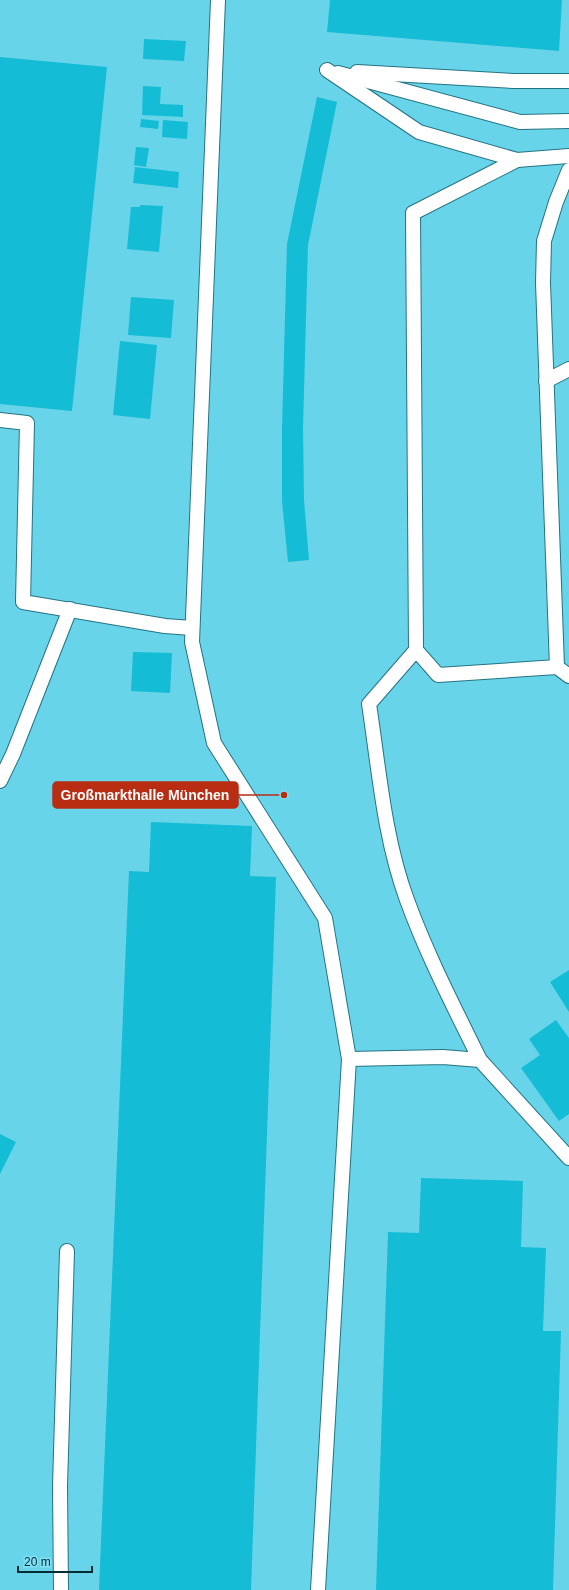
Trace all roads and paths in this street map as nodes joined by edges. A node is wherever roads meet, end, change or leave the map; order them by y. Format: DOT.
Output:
graph roads {
  1 [pos="218,0"];
  2 [pos="327,70"];
  3 [pos="569,81"];
  4 [pos="569,121"];
  5 [pos="569,156"];
  6 [pos="517,160"];
  7 [pos="569,170"];
  8 [pos="569,369"];
  9 [pos="546,381"];
  10 [pos="0,420"];
  11 [pos="70,610"];
  12 [pos="192,628"];
  13 [pos="416,650"];
  14 [pos="557,667"];
  15 [pos="569,676"];
  16 [pos="0,781"];
  17 [pos="349,1059"];
  18 [pos="480,1060"];
  19 [pos="569,1158"];
  20 [pos="67,1251"];
  21 [pos="61,1590"];
  22 [pos="318,1590"];
  1 -- 12 [label="lane"];
  2 -- 3 [label="lane"];
  2 -- 4 [label="lane"];
  2 -- 6 [label="lane"];
  5 -- 6 [label="lane"];
  6 -- 13 [label="lane"];
  7 -- 9 [label="lane"];
  8 -- 9 [label="lane"];
  9 -- 14 [label="lane"];
  10 -- 11 [label="lane"];
  11 -- 12 [label="lane"];
  11 -- 16 [label="lane"];
  12 -- 17 [label="lane"];
  13 -- 14 [label="lane"];
  13 -- 18 [label="lane"];
  14 -- 15 [label="lane"];
  17 -- 18 [label="lane"];
  17 -- 22 [label="lane"];
  18 -- 19 [label="lane"];
  20 -- 21 [label="lane"];
}
